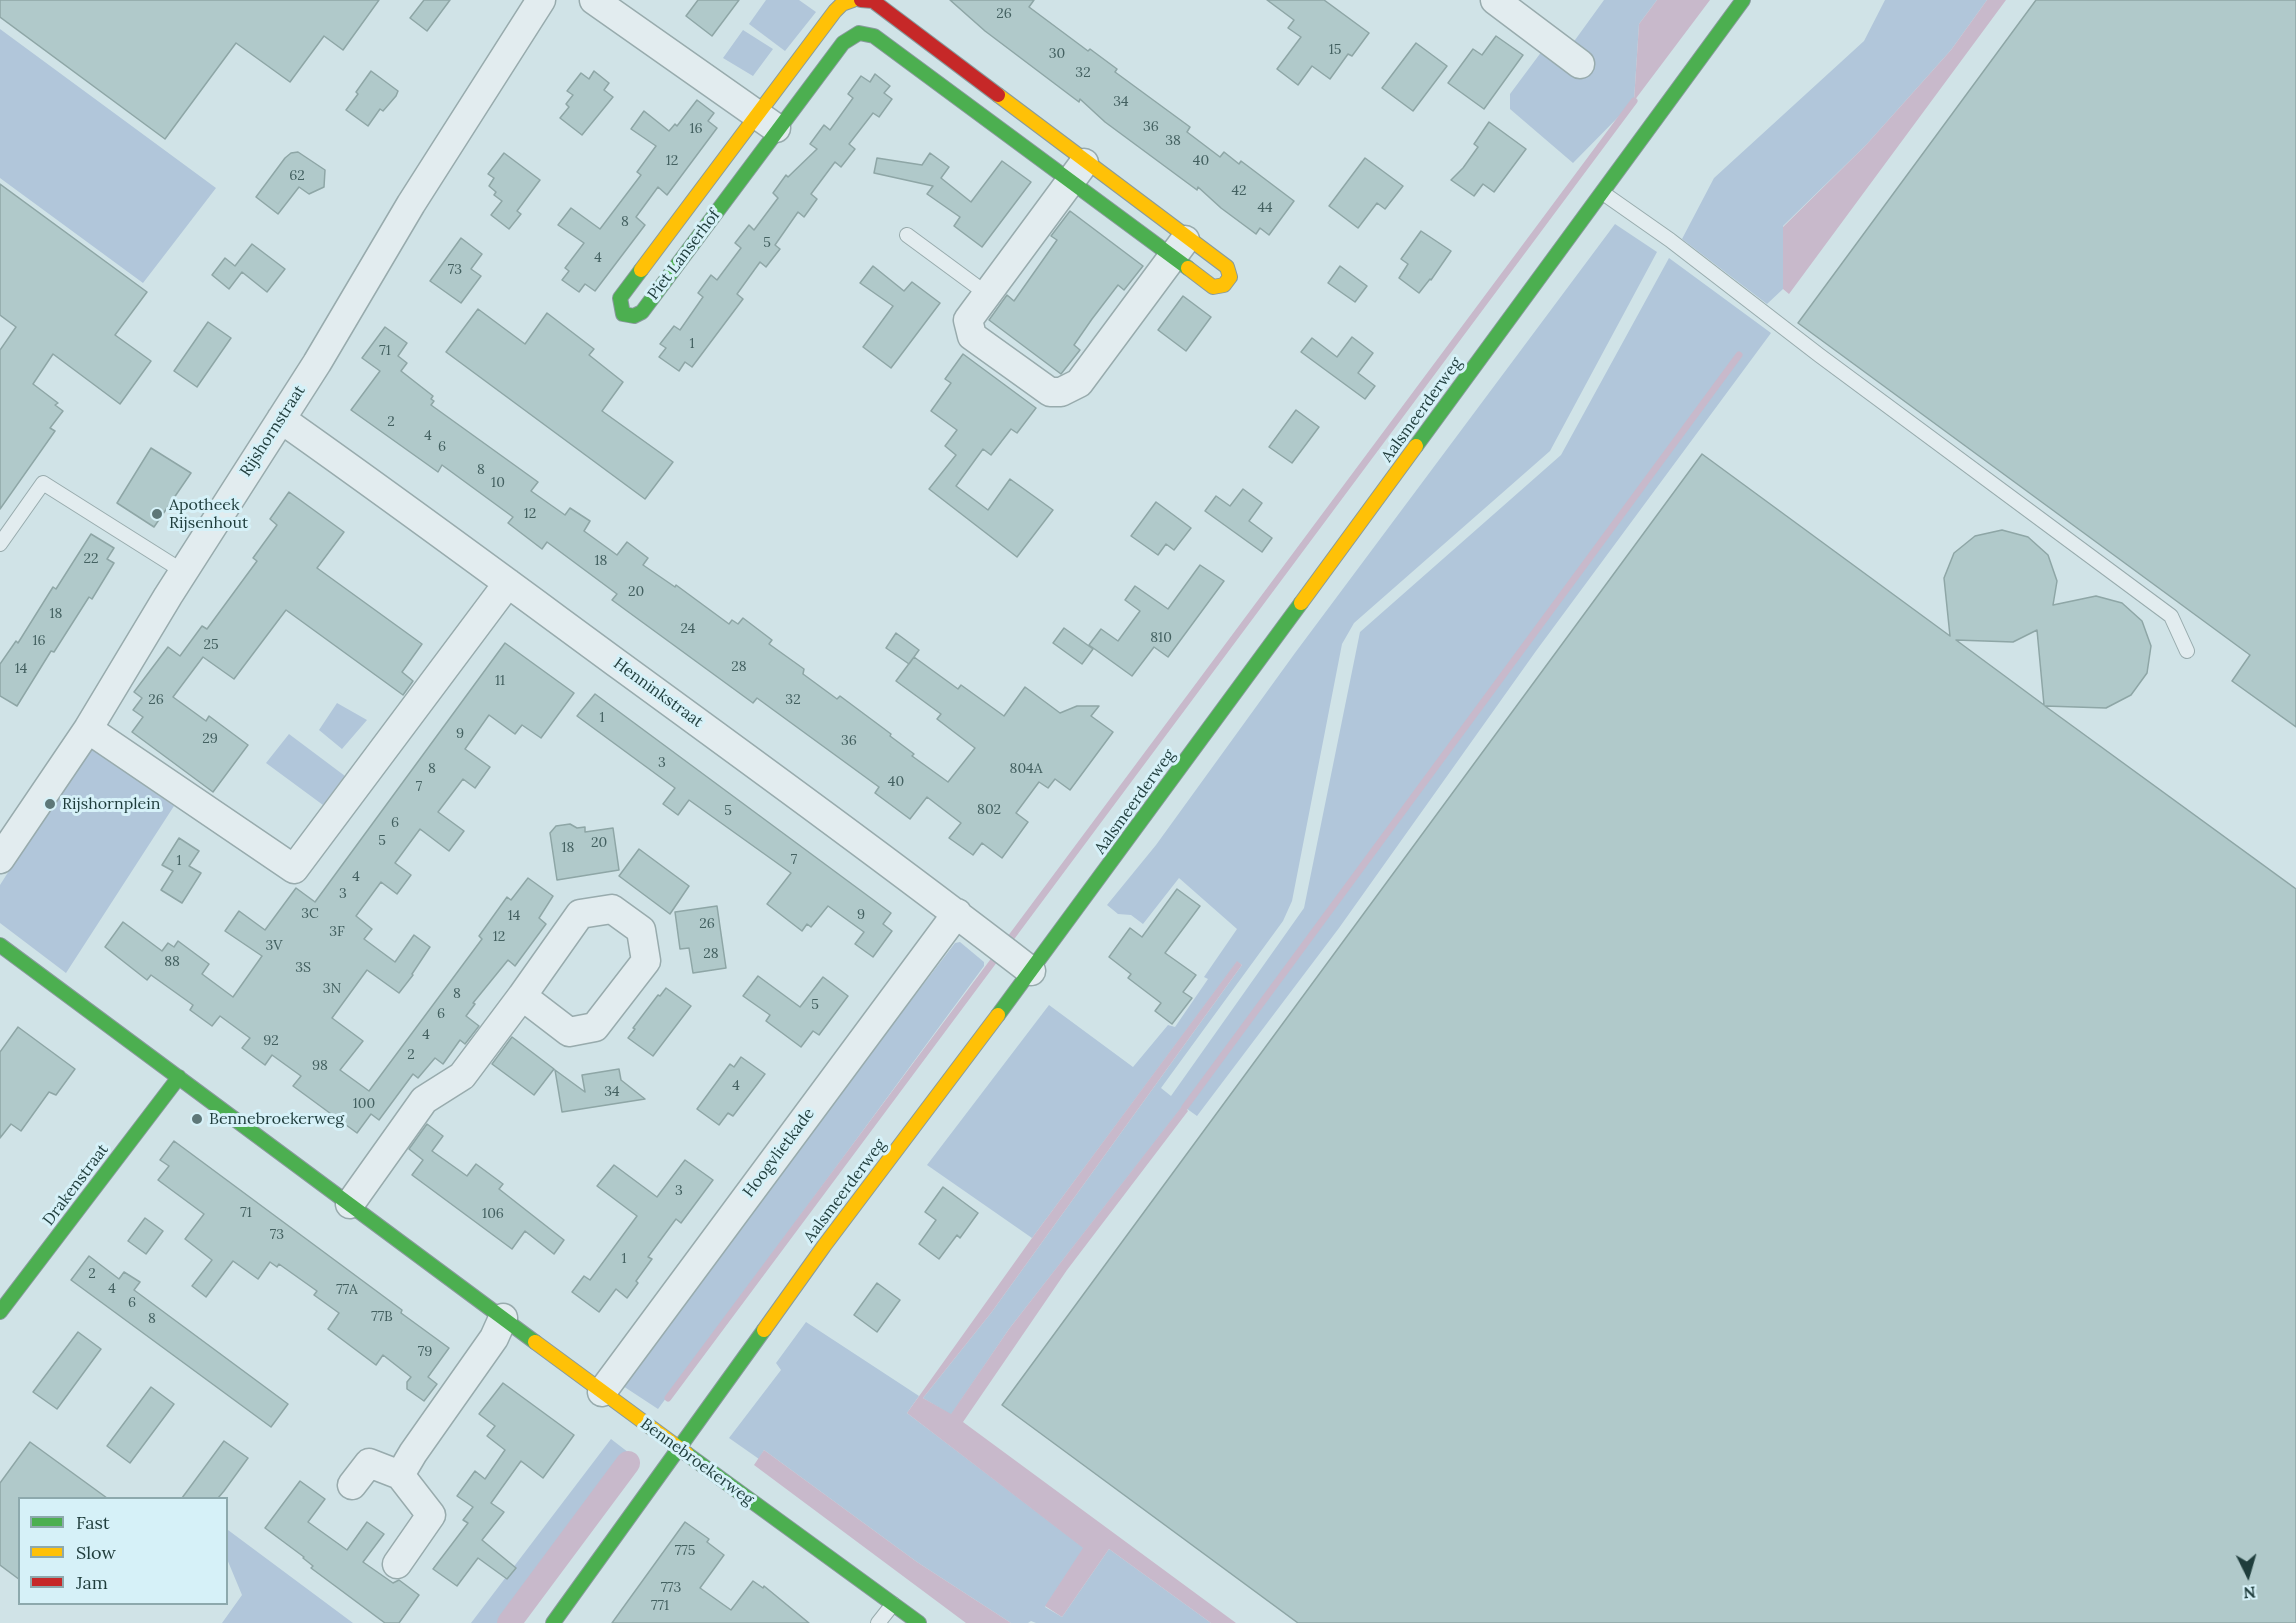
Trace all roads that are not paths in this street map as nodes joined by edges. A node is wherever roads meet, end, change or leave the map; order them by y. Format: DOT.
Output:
graph roads {
  1 [pos="541,0"];
  2 [pos="594,0"];
  3 [pos="861,0"];
  4 [pos="1495,0"];
  5 [pos="1743,0"];
  6 [pos="842,4"];
  7 [pos="859,33"];
  8 [pos="1580,64"];
  9 [pos="767,122"];
  10 [pos="1078,171"];
  11 [pos="1603,193"];
  12 [pos="907,235"];
  13 [pos="1180,248"];
  14 [pos="987,294"];
  15 [pos="281,419"];
  16 [pos="0,544"];
  17 [pos="184,572"];
  18 [pos="508,583"];
  19 [pos="2187,651"];
  20 [pos="88,729"];
  21 [pos="0,859"];
  22 [pos="957,913"];
  23 [pos="0,945"];
  24 [pos="1013,957"];
  25 [pos="522,996"];
  26 [pos="179,1077"];
  27 [pos="350,1204"];
  28 [pos="0,1312"];
  29 [pos="503,1318"];
  30 [pos="602,1392"];
  31 [pos="679,1448"];
  32 [pos="400,1475"];
  33 [pos="352,1485"];
  34 [pos="397,1564"];
  35 [pos="893,1604"];
  36 [pos="553,1623"];
  37 [pos="878,1623"];
  38 [pos="919,1623"];
  1 -- 15 [label="street, Rijshornstraat"];
  2 -- 9 [label="street"];
  3 -- 10 [label="street"];
  4 -- 8 [label="street"];
  5 -- 11 [label="street, Aalsmeerderweg"];
  6 -- 7 [label="street, Piet Lanserhof"];
  6 -- 9 [label="street, Piet Lanserhof"];
  7 -- 9 [label="street, Piet Lanserhof"];
  7 -- 10 [label="street"];
  9 -- 9 [label="street, Piet Lanserhof"];
  10 -- 13 [label="street"];
  10 -- 13 [label="street"];
  10 -- 14 [label="street"];
  11 -- 19 [label="lane"];
  11 -- 24 [label="street, Aalsmeerderweg"];
  12 -- 14 [label="lane"];
  13 -- 14 [label="street"];
  15 -- 17 [label="street, Rijshornstraat"];
  15 -- 18 [label="street, Henninkstraat"];
  16 -- 17 [label="lane"];
  17 -- 20 [label="street, Rijshornstraat"];
  18 -- 20 [label="street"];
  18 -- 22 [label="street, Henninkstraat"];
  20 -- 21 [label="street, Rijshornstraat"];
  22 -- 24 [label="street, Henninkstraat"];
  22 -- 30 [label="street, Hoogvlietkade"];
  23 -- 26 [label="street, Bennebroekerweg"];
  24 -- 31 [label="street, Aalsmeerderweg"];
  25 -- 25 [label="street"];
  25 -- 27 [label="street"];
  26 -- 27 [label="street, Bennebroekerweg"];
  26 -- 28 [label="street, Drakenstraat"];
  27 -- 29 [label="street, Bennebroekerweg"];
  29 -- 30 [label="street, Bennebroekerweg"];
  29 -- 32 [label="street"];
  30 -- 31 [label="street, Bennebroekerweg"];
  31 -- 35 [label="street, Bennebroekerweg"];
  31 -- 36 [label="street, Aalsmeerderweg"];
  32 -- 33 [label="street"];
  32 -- 34 [label="street"];
  35 -- 37 [label="lane"];
  35 -- 38 [label="street, Bennebroekerweg"];
}
